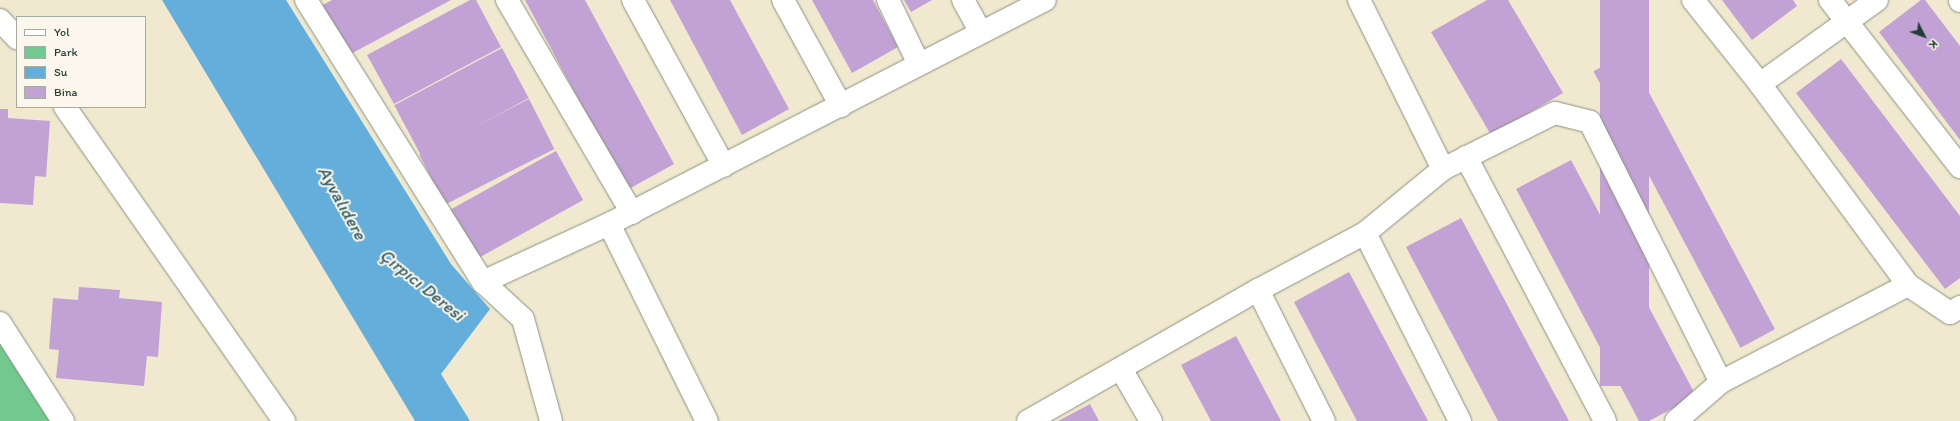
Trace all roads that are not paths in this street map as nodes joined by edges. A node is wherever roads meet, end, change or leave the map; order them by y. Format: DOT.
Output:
graph roads {
  1 [pos="306,0"];
  2 [pos="507,0"];
  3 [pos="633,0"];
  4 [pos="783,0"];
  5 [pos="888,0"];
  6 [pos="963,0"];
  7 [pos="1045,0"];
  8 [pos="1359,0"];
  9 [pos="1693,0"];
  10 [pos="1830,0"];
  11 [pos="1877,0"];
  12 [pos="0,20"];
  13 [pos="1847,23"];
  14 [pos="980,31"];
  15 [pos="16,37"];
  16 [pos="919,64"];
  17 [pos="1760,84"];
  18 [pos="841,106"];
  19 [pos="66,108"];
  20 [pos="1466,157"];
  21 [pos="724,166"];
  22 [pos="1960,167"];
  23 [pos="1443,169"];
  24 [pos="632,213"];
  25 [pos="609,224"];
  26 [pos="1365,233"];
  27 [pos="484,282"];
  28 [pos="1908,284"];
  29 [pos="1258,290"];
  30 [pos="1960,307"];
  31 [pos="0,323"];
  32 [pos="1121,368"];
  33 [pos="1721,382"];
  34 [pos="63,421"];
  35 [pos="284,421"];
  36 [pos="551,421"];
  37 [pos="707,421"];
  38 [pos="1028,421"];
  39 [pos="1151,421"];
  40 [pos="1324,421"];
  41 [pos="1460,421"];
  42 [pos="1605,421"];
  43 [pos="1676,421"];
  1 -- 27 [label="lane"];
  2 -- 24 [label="lane"];
  3 -- 21 [label="lane"];
  4 -- 18 [label="lane"];
  5 -- 16 [label="lane"];
  6 -- 14 [label="lane"];
  7 -- 14 [label="lane"];
  8 -- 23 [label="lane"];
  9 -- 17 [label="lane"];
  10 -- 13 [label="lane"];
  11 -- 13 [label="lane"];
  12 -- 15 [label="lane"];
  13 -- 17 [label="lane"];
  13 -- 22 [label="lane"];
  14 -- 16 [label="lane"];
  16 -- 18 [label="lane"];
  17 -- 28 [label="lane"];
  18 -- 21 [label="lane"];
  19 -- 35 [label="lane"];
  20 -- 23 [label="lane"];
  20 -- 33 [label="lane"];
  20 -- 42 [label="lane"];
  21 -- 24 [label="lane"];
  23 -- 26 [label="lane"];
  24 -- 25 [label="lane"];
  25 -- 27 [label="lane"];
  25 -- 37 [label="lane"];
  26 -- 29 [label="lane"];
  26 -- 41 [label="lane"];
  27 -- 36 [label="lane"];
  28 -- 30 [label="lane"];
  28 -- 33 [label="lane"];
  29 -- 32 [label="lane"];
  29 -- 40 [label="lane"];
  31 -- 34 [label="lane"];
  32 -- 38 [label="lane"];
  32 -- 39 [label="lane"];
  33 -- 43 [label="lane"];
}
